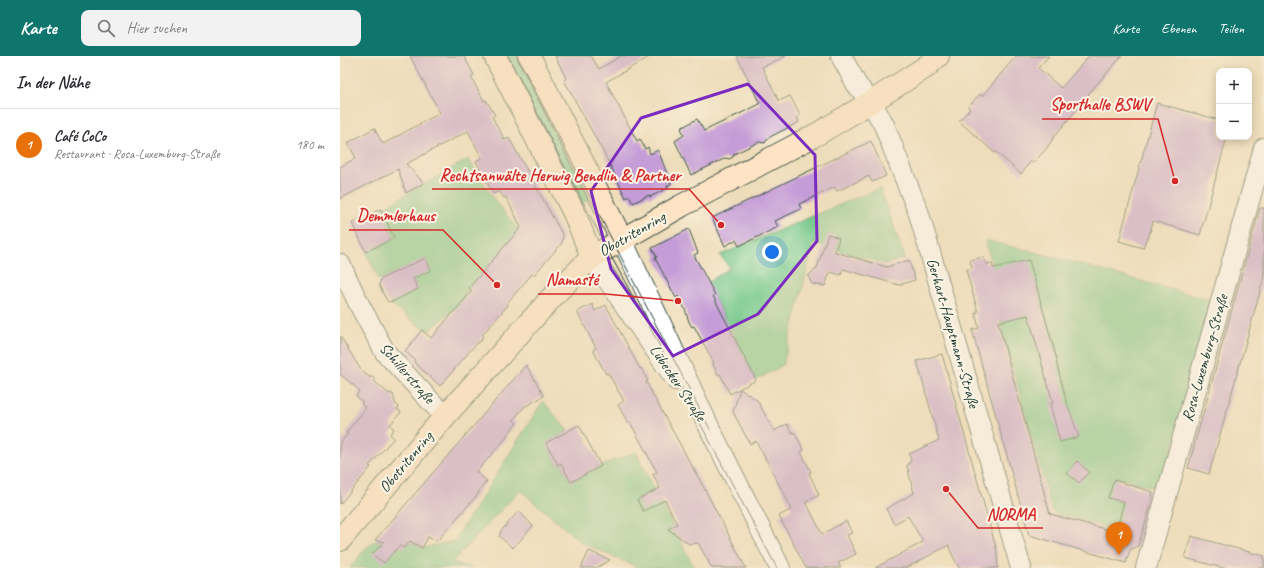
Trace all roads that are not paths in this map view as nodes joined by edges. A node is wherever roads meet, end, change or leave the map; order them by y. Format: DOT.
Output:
graph roads {
  1 [pos="494,56"];
  2 [pos="530,56"];
  3 [pos="841,56"];
  4 [pos="938,56"];
  5 [pos="871,102"];
  6 [pos="1264,148"];
  7 [pos="622,240"];
  8 [pos="592,257"];
  9 [pos="340,264"];
  10 [pos="446,415"];
  11 [pos="710,430"];
  12 [pos="340,540"];
  13 [pos="780,568"];
  14 [pos="1021,568"];
  15 [pos="1146,568"];
  1 -- 8 [label="street, Lübecker Straße"];
  2 -- 7 [label="street, Lübecker Straße"];
  3 -- 5 [label="street, Gerhart-Hauptmann-Straße"];
  4 -- 5 [label="street, Obotritenring"];
  5 -- 7 [label="street, Obotritenring"];
  5 -- 14 [label="street, Gerhart-Hauptmann-Straße"];
  6 -- 15 [label="street, Rosa-Luxemburg-Straße"];
  7 -- 8 [label="street, Obotritenring"];
  7 -- 11 [label="street, Lübecker Straße"];
  8 -- 10 [label="street, Obotritenring"];
  8 -- 11 [label="street, Lübecker Straße"];
  9 -- 10 [label="street, Schillerstraße"];
  10 -- 12 [label="street, Obotritenring"];
  11 -- 13 [label="street"];
}
